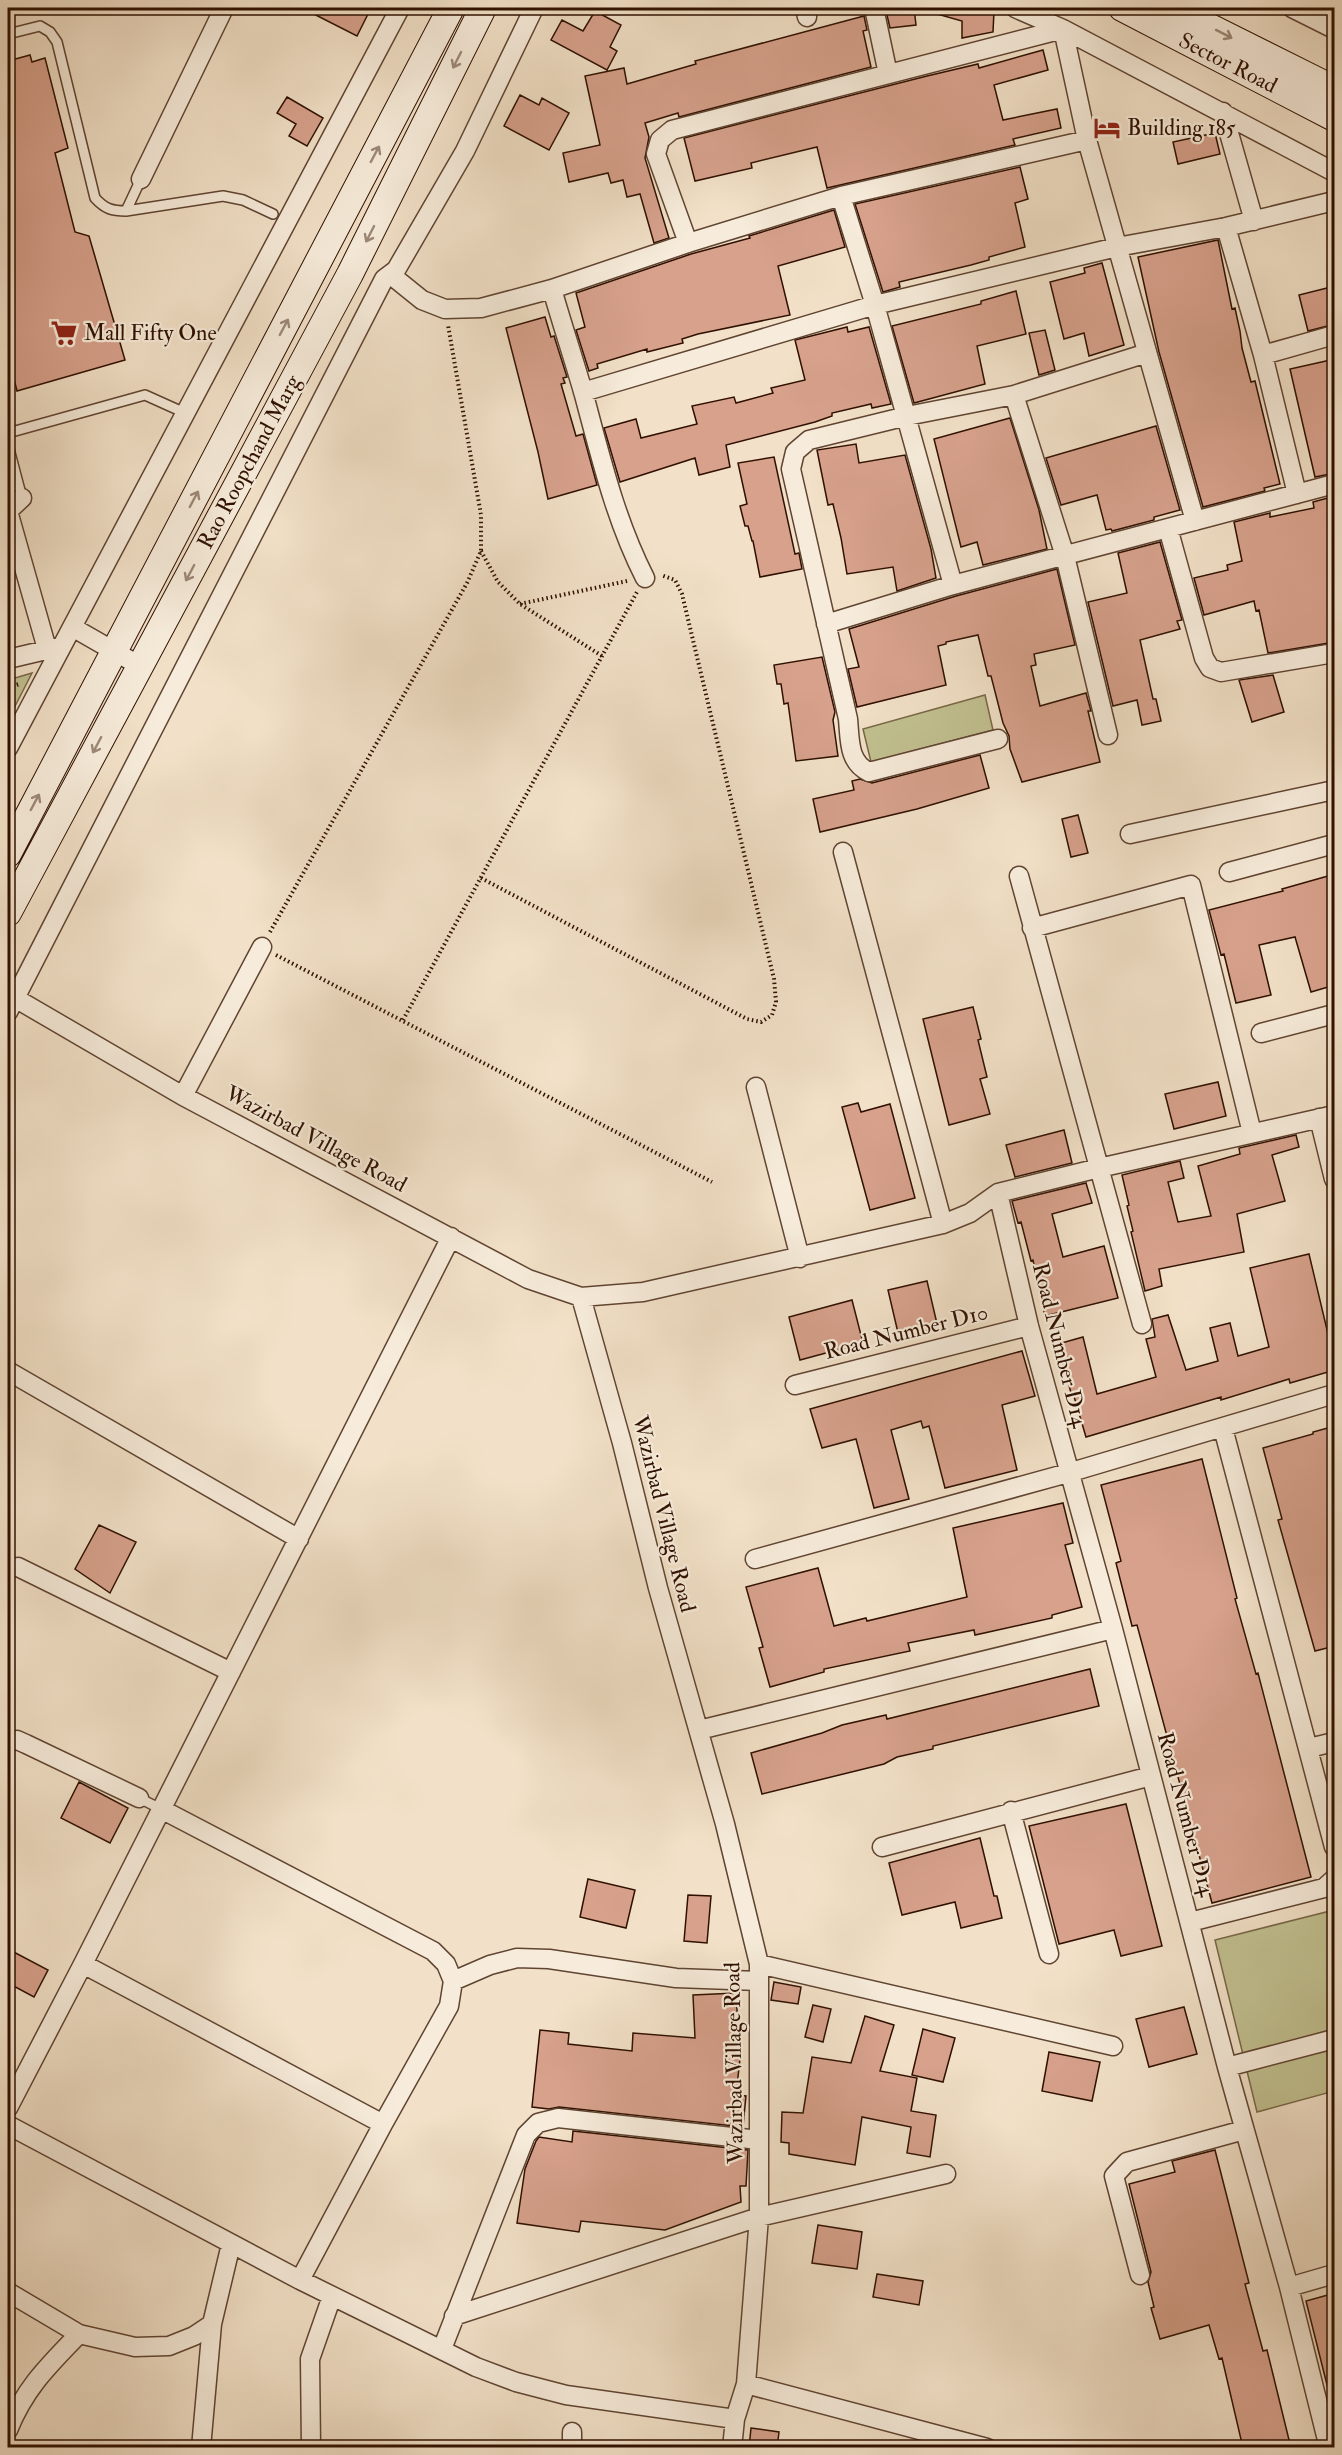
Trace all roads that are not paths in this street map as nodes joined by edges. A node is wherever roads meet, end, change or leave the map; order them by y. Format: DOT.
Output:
graph roads {
  1 [pos="224,8"];
  2 [pos="400,8"];
  3 [pos="451,8"];
  4 [pos="483,8"];
  5 [pos="534,8"];
  6 [pos="874,8"];
  7 [pos="1015,8"];
  8 [pos="1122,8"];
  9 [pos="1172,8"];
  10 [pos="1292,8"];
  11 [pos="1063,29"];
  12 [pos="1335,29"];
  13 [pos="8,34"];
  14 [pos="888,74"];
  15 [pos="1335,89"];
  16 [pos="1223,112"];
  17 [pos="1335,118"];
  18 [pos="1087,140"];
  19 [pos="1335,172"];
  20 [pos="141,179"];
  21 [pos="842,196"];
  22 [pos="1335,201"];
  23 [pos="126,211"];
  24 [pos="280,218"];
  25 [pos="1254,221"];
  26 [pos="1226,227"];
  27 [pos="688,243"];
  28 [pos="1117,247"];
  29 [pos="350,274"];
  30 [pos="387,277"];
  31 [pos="552,289"];
  32 [pos="875,305"];
  33 [pos="1335,335"];
  34 [pos="1147,353"];
  35 [pos="1263,355"];
  36 [pos="583,392"];
  37 [pos="1014,395"];
  38 [pos="185,413"];
  39 [pos="907,416"];
  40 [pos="8,433"];
  41 [pos="8,445"];
  42 [pos="1335,484"];
  43 [pos="1297,494"];
  44 [pos="22,498"];
  45 [pos="8,511"];
  46 [pos="1195,521"];
  47 [pos="1168,528"];
  48 [pos="1065,556"];
  49 [pos="645,578"];
  50 [pos="953,585"];
  51 [pos="826,624"];
  52 [pos="72,627"];
  53 [pos="54,648"];
  54 [pos="115,651"];
  55 [pos="1335,653"];
  56 [pos="8,659"];
  57 [pos="140,666"];
  58 [pos="1108,735"];
  59 [pos="998,739"];
  60 [pos="8,748"];
  61 [pos="1335,790"];
  62 [pos="1130,834"];
  63 [pos="1335,844"];
  64 [pos="843,852"];
  65 [pos="8,854"];
  66 [pos="1229,872"];
  67 [pos="1019,876"];
  68 [pos="8,913"];
  69 [pos="1032,928"];
  70 [pos="262,947"];
  71 [pos="10,1002"];
  72 [pos="1335,1014"];
  73 [pos="1261,1033"];
  74 [pos="756,1087"];
  75 [pos="183,1096"];
  76 [pos="1327,1116"];
  77 [pos="1252,1133"];
  78 [pos="1098,1168"];
  79 [pos="1335,1179"];
  80 [pos="998,1194"];
  81 [pos="943,1224"];
  82 [pos="451,1237"];
  83 [pos="800,1258"];
  84 [pos="581,1297"];
  85 [pos="1142,1324"];
  86 [pos="1029,1326"];
  87 [pos="8,1371"];
  88 [pos="795,1385"];
  89 [pos="1335,1394"];
  90 [pos="1223,1428"];
  91 [pos="1068,1473"];
  92 [pos="299,1539"];
  93 [pos="755,1559"];
  94 [pos="18,1567"];
  95 [pos="1113,1629"];
  96 [pos="231,1672"];
  97 [pos="699,1730"];
  98 [pos="8,1742"];
  99 [pos="1335,1742"];
  100 [pos="1309,1748"];
  101 [pos="1151,1776"];
  102 [pos="139,1798"];
  103 [pos="161,1809"];
  104 [pos="1011,1811"];
  105 [pos="882,1847"];
  106 [pos="1335,1847"];
  107 [pos="1335,1879"];
  108 [pos="1190,1922"];
  109 [pos="1049,1954"];
  110 [pos="83,1964"];
  111 [pos="759,1973"];
  112 [pos="453,1981"];
  113 [pos="1335,2039"];
  114 [pos="1113,2046"];
  115 [pos="1227,2067"];
  116 [pos="8,2108"];
  117 [pos="383,2124"];
  118 [pos="8,2125"];
  119 [pos="1244,2130"];
  120 [pos="759,2140"];
  121 [pos="946,2174"];
  122 [pos="759,2217"];
  123 [pos="231,2244"];
  124 [pos="1335,2274"];
  125 [pos="1140,2275"];
  126 [pos="300,2280"];
  127 [pos="1289,2287"];
  128 [pos="8,2292"];
  129 [pos="332,2296"];
  130 [pos="454,2316"];
  131 [pos="212,2324"];
  132 [pos="79,2334"];
  133 [pos="442,2349"];
  134 [pos="746,2384"];
  135 [pos="735,2419"];
  136 [pos="1329,2423"];
  137 [pos="8,2430"];
  138 [pos="201,2448"];
  139 [pos="311,2448"];
  140 [pos="732,2448"];
  141 [pos="987,2448"];
  142 [pos="1329,2448"];
  1 -- 20 [label="street"];
  2 -- 24 [label="street"];
  54 -- 3 [label="main road, Rao Roopchand Marg, one-way"];
  4 -- 29 [label="main road, Rao Roopchand Marg, one-way"];
  5 -- 30 [label="street"];
  6 -- 14 [label="street"];
  7 -- 11 [label="street"];
  8 -- 17 [label="main road, Sector Road"];
  9 -- 15 [label="main road, Sector Road, one-way"];
  10 -- 12 [label="street"];
  11 -- 14 [label="street"];
  11 -- 16 [label="street"];
  11 -- 18 [label="street"];
  13 -- 23 [label="lane"];
  14 -- 27 [label="street"];
  16 -- 19 [label="street"];
  16 -- 25 [label="street"];
  18 -- 21 [label="street"];
  18 -- 28 [label="street"];
  20 -- 23 [label="lane"];
  21 -- 27 [label="street"];
  21 -- 32 [label="street"];
  22 -- 25 [label="street"];
  23 -- 24 [label="lane"];
  24 -- 38 [label="street"];
  25 -- 26 [label="street"];
  26 -- 28 [label="street"];
  26 -- 35 [label="street"];
  27 -- 31 [label="street"];
  28 -- 32 [label="street"];
  28 -- 34 [label="street"];
  29 -- 30 [label="street"];
  29 -- 57 [label="main road, Rao Roopchand Marg, one-way"];
  30 -- 31 [label="street"];
  30 -- 71 [label="street"];
  31 -- 36 [label="street"];
  32 -- 36 [label="street"];
  32 -- 39 [label="street"];
  33 -- 35 [label="street"];
  34 -- 37 [label="street"];
  34 -- 46 [label="street"];
  35 -- 43 [label="street"];
  36 -- 49 [label="street"];
  37 -- 39 [label="street"];
  37 -- 48 [label="street"];
  38 -- 40 [label="lane"];
  38 -- 52 [label="street"];
  39 -- 50 [label="street"];
  39 -- 51 [label="street"];
  41 -- 44 [label="lane"];
  42 -- 43 [label="street"];
  43 -- 46 [label="street"];
  44 -- 45 [label="street"];
  45 -- 53 [label="street"];
  46 -- 47 [label="street"];
  47 -- 48 [label="street"];
  47 -- 55 [label="street"];
  48 -- 50 [label="street"];
  48 -- 58 [label="street"];
  50 -- 51 [label="street"];
  51 -- 59 [label="street"];
  52 -- 53 [label="street"];
  52 -- 54 [label="street"];
  53 -- 56 [label="street"];
  53 -- 60 [label="street"];
  54 -- 57 [label="street"];
  65 -- 54 [label="main road, Rao Roopchand Marg, one-way"];
  57 -- 68 [label="main road, Rao Roopchand Marg, one-way"];
  61 -- 62 [label="street"];
  63 -- 66 [label="street"];
  64 -- 81 [label="street"];
  67 -- 69 [label="street"];
  69 -- 77 [label="street"];
  69 -- 78 [label="street"];
  70 -- 75 [label="street"];
  71 -- 75 [label="street, Wazirbad Village Road"];
  72 -- 73 [label="street"];
  74 -- 83 [label="street"];
  75 -- 82 [label="street, Wazirbad Village Road"];
  76 -- 77 [label="street"];
  76 -- 79 [label="street"];
  77 -- 78 [label="street"];
  78 -- 80 [label="street"];
  78 -- 85 [label="street"];
  80 -- 81 [label="street"];
  80 -- 86 [label="street, Road Number D14"];
  81 -- 83 [label="street"];
  82 -- 84 [label="street, Wazirbad Village Road"];
  82 -- 92 [label="street"];
  83 -- 84 [label="street"];
  84 -- 97 [label="street, Wazirbad Village Road"];
  86 -- 88 [label="street, Road Number D10"];
  86 -- 91 [label="street, Road Number D14"];
  87 -- 92 [label="street"];
  89 -- 90 [label="street"];
  90 -- 91 [label="street"];
  90 -- 100 [label="street"];
  91 -- 93 [label="street"];
  91 -- 95 [label="street, Road Number D14"];
  92 -- 96 [label="street"];
  94 -- 96 [label="street"];
  95 -- 97 [label="street"];
  95 -- 101 [label="street, Road Number D14"];
  96 -- 103 [label="street"];
  97 -- 111 [label="street, Wazirbad Village Road"];
  98 -- 102 [label="street"];
  99 -- 100 [label="street"];
  100 -- 106 [label="street"];
  101 -- 104 [label="street"];
  101 -- 108 [label="street, Road Number D14"];
  102 -- 103 [label="lane"];
  103 -- 110 [label="street"];
  103 -- 112 [label="street"];
  104 -- 105 [label="street"];
  104 -- 109 [label="street"];
  107 -- 108 [label="street"];
  108 -- 115 [label="street, Road Number D14"];
  110 -- 116 [label="street"];
  110 -- 117 [label="street"];
  111 -- 112 [label="street"];
  111 -- 114 [label="street"];
  111 -- 120 [label="street, Wazirbad Village Road"];
  112 -- 117 [label="street"];
  113 -- 115 [label="street"];
  115 -- 119 [label="street, Road Number D14"];
  117 -- 126 [label="street"];
  118 -- 123 [label="street"];
  119 -- 125 [label="street"];
  119 -- 127 [label="street, Road Number D14"];
  120 -- 122 [label="street, Wazirbad Village Road"];
  120 -- 130 [label="street"];
  121 -- 122 [label="street"];
  122 -- 130 [label="street"];
  122 -- 134 [label="street, Wazirbad Village Road"];
  123 -- 126 [label="street"];
  123 -- 131 [label="street"];
  124 -- 127 [label="street"];
  126 -- 129 [label="street"];
  127 -- 136 [label="street, Road Number D14"];
  128 -- 132 [label="street"];
  129 -- 133 [label="street"];
  129 -- 139 [label="street"];
  130 -- 133 [label="street"];
  131 -- 132 [label="street"];
  131 -- 138 [label="street"];
  132 -- 137 [label="street"];
  133 -- 135 [label="street"];
  134 -- 135 [label="street, Wazirbad Village Road"];
  134 -- 141 [label="street"];
  135 -- 140 [label="street, Wazirbad Village Road"];
  136 -- 142 [label="street, Road Number D14"];
}
